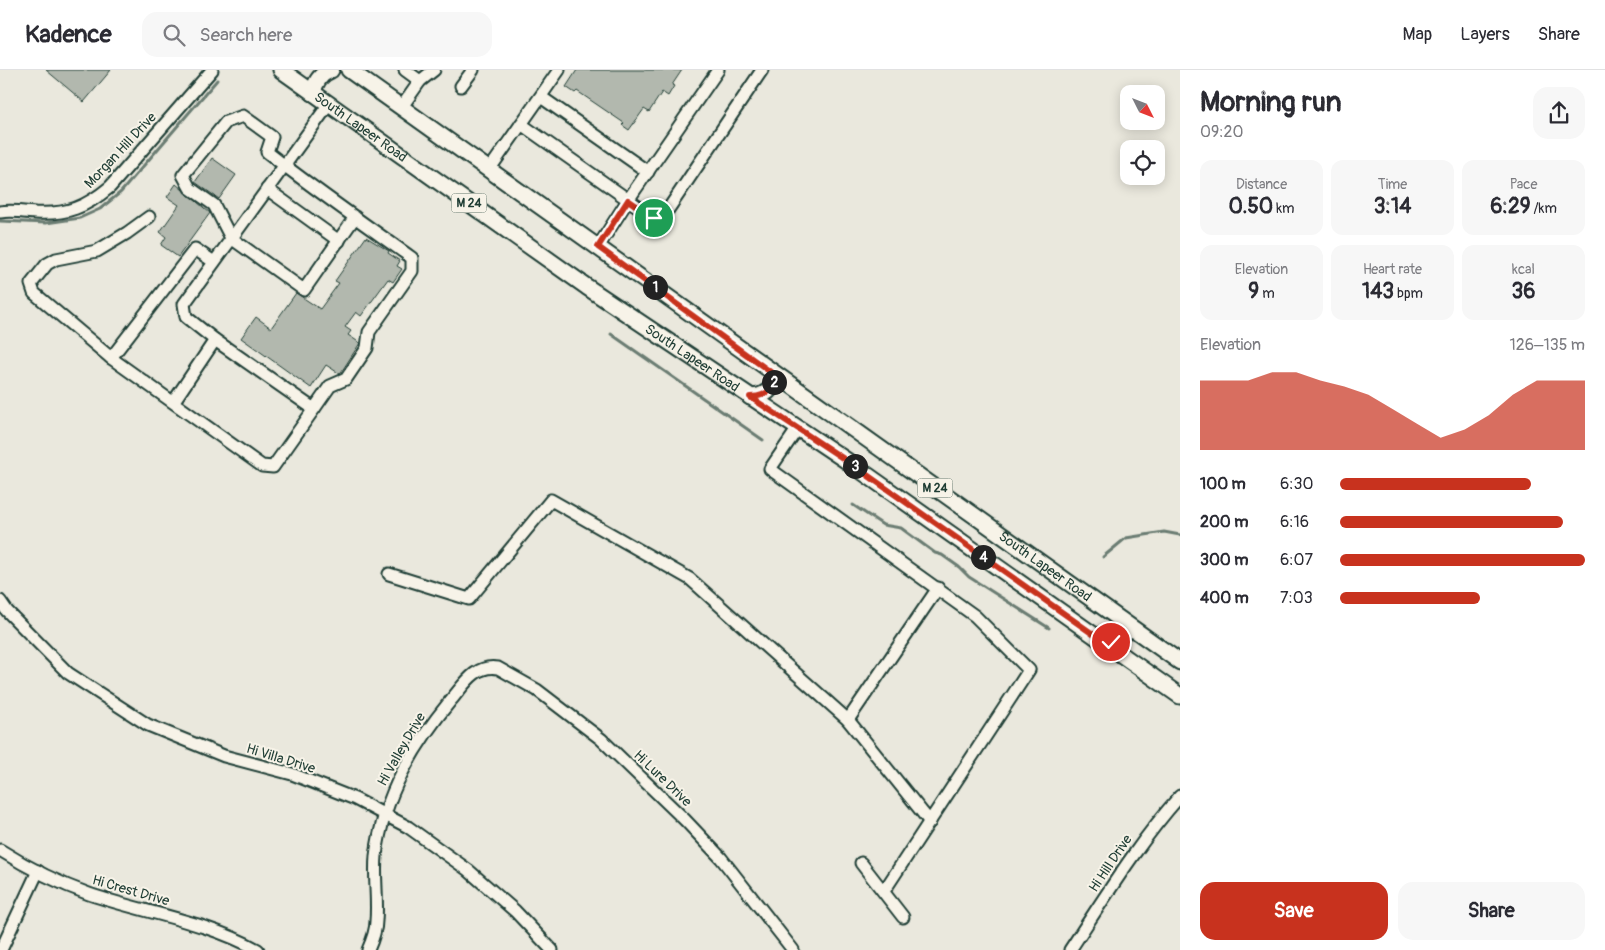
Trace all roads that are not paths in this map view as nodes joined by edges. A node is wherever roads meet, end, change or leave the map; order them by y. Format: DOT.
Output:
graph roads {
  1 [pos="212,70"];
  2 [pos="281,70"];
  3 [pos="331,70"];
  4 [pos="348,70"];
  5 [pos="434,70"];
  6 [pos="473,70"];
  7 [pos="559,70"];
  8 [pos="718,70"];
  9 [pos="762,70"];
  10 [pos="408,71"];
  11 [pos="420,80"];
  12 [pos="461,86"];
  13 [pos="313,93"];
  14 [pos="541,96"];
  15 [pos="329,104"];
  16 [pos="402,108"];
  17 [pos="521,124"];
  18 [pos="284,165"];
  19 [pos="489,170"];
  20 [pos="648,172"];
  21 [pos="267,189"];
  22 [pos="628,200"];
  23 [pos="0,212"];
  24 [pos="148,217"];
  25 [pos="355,217"];
  26 [pos="231,238"];
  27 [pos="339,241"];
  28 [pos="598,247"];
  29 [pos="214,262"];
  30 [pos="215,340"];
  31 [pos="111,358"];
  32 [pos="776,376"];
  33 [pos="750,397"];
  34 [pos="174,401"];
  35 [pos="314,409"];
  36 [pos="798,428"];
  37 [pos="389,574"];
  38 [pos="938,588"];
  39 [pos="0,601"];
  40 [pos="1134,630"];
  41 [pos="1110,646"];
  42 [pos="1180,662"];
  43 [pos="482,668"];
  44 [pos="1180,696"];
  45 [pos="848,720"];
  46 [pos="1180,796"];
  47 [pos="385,815"];
  48 [pos="930,822"];
  49 [pos="0,850"];
  50 [pos="861,862"];
  51 [pos="38,871"];
  52 [pos="884,890"];
  53 [pos="903,917"];
  54 [pos="1,950"];
  55 [pos="258,950"];
  56 [pos="368,950"];
  57 [pos="552,950"];
  58 [pos="793,950"];
  59 [pos="1070,950"];
  1 -- 23 [label="street, Morgan Hill Drive"];
  2 -- 13 [label="main road, South Lapeer Road / M 24"];
  3 -- 13 [label="main road"];
  4 -- 16 [label="main road, South Lapeer Road / M 24"];
  5 -- 11 [label="street"];
  6 -- 12 [label="street"];
  7 -- 14 [label="street"];
  8 -- 20 [label="street"];
  9 -- 22 [label="street"];
  10 -- 11 [label="street"];
  11 -- 16 [label="street"];
  13 -- 15 [label="main road, South Lapeer Road / M 24"];
  14 -- 17 [label="street"];
  14 -- 20 [label="street"];
  15 -- 18 [label="street"];
  15 -- 33 [label="main road, South Lapeer Road / M 24"];
  16 -- 19 [label="main road, South Lapeer Road / M 24"];
  17 -- 19 [label="street"];
  17 -- 22 [label="street"];
  18 -- 21 [label="street"];
  18 -- 25 [label="street"];
  18 -- 26 [label="street"];
  19 -- 28 [label="main road, South Lapeer Road / M 24"];
  20 -- 22 [label="street"];
  21 -- 26 [label="street"];
  21 -- 27 [label="street"];
  22 -- 28 [label="street"];
  24 -- 31 [label="street"];
  25 -- 27 [label="street"];
  25 -- 35 [label="street"];
  26 -- 27 [label="street"];
  26 -- 29 [label="street"];
  28 -- 32 [label="main road, South Lapeer Road / M 24"];
  29 -- 30 [label="street"];
  29 -- 31 [label="street"];
  30 -- 34 [label="street"];
  30 -- 35 [label="street"];
  31 -- 34 [label="street"];
  32 -- 33 [label="main road"];
  32 -- 40 [label="main road, South Lapeer Road / M 24"];
  33 -- 36 [label="main road, South Lapeer Road / M 24"];
  34 -- 35 [label="street"];
  36 -- 38 [label="street"];
  36 -- 41 [label="main road, South Lapeer Road / M 24"];
  37 -- 45 [label="street"];
  38 -- 45 [label="street"];
  38 -- 48 [label="street"];
  39 -- 47 [label="street, Hi Villa Drive"];
  40 -- 41 [label="main road"];
  40 -- 42 [label="main road, South Lapeer Road / M 24"];
  41 -- 44 [label="main road, South Lapeer Road / M 24"];
  43 -- 47 [label="street, Hi Valley Drive"];
  43 -- 58 [label="street, Hi Lure Drive"];
  45 -- 48 [label="street"];
  46 -- 59 [label="street, Hi Hill Drive"];
  47 -- 56 [label="street, Hi Valley Drive"];
  47 -- 57 [label="street, Hi Villa Drive"];
  48 -- 52 [label="street"];
  49 -- 51 [label="street, Hi Crest Drive"];
  50 -- 52 [label="street"];
  51 -- 54 [label="street"];
  51 -- 55 [label="street, Hi Crest Drive"];
  52 -- 53 [label="street"];
}
